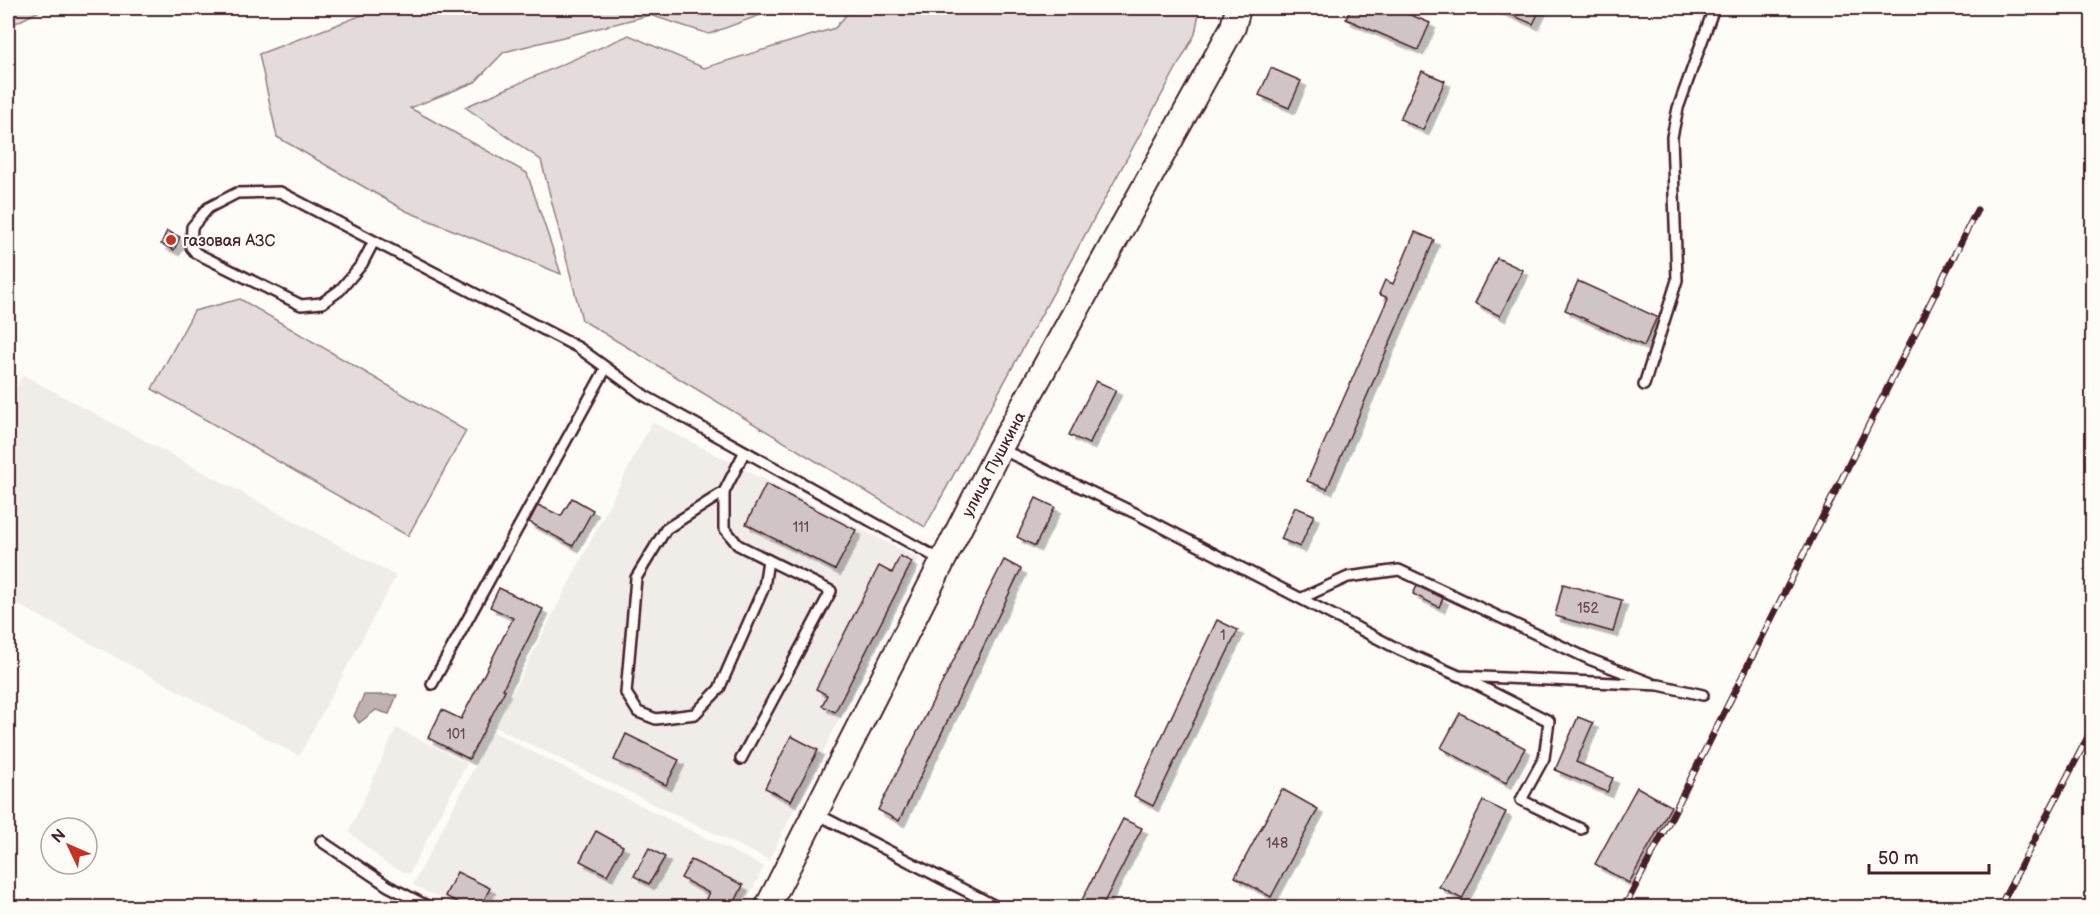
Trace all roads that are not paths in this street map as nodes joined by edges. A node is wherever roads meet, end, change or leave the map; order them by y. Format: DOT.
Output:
graph roads {
  1 [pos="1714,8"];
  2 [pos="1235,17"];
  3 [pos="374,241"];
  4 [pos="606,368"];
  5 [pos="1644,385"];
  6 [pos="1000,448"];
  7 [pos="744,453"];
  8 [pos="724,492"];
  9 [pos="768,560"];
  10 [pos="943,561"];
  11 [pos="1302,598"];
  12 [pos="1459,676"];
  13 [pos="432,684"];
  14 [pos="1659,686"];
  15 [pos="1703,695"];
  16 [pos="741,759"];
  17 [pos="815,813"];
  18 [pos="1581,829"];
  19 [pos="321,841"];
  20 [pos="431,908"];
  21 [pos="767,908"];
  22 [pos="999,908"];
  1 -- 5 [label="lane"];
  2 -- 6 [label="main road, улица Пушкина"];
  3 -- 3 [label="lane"];
  3 -- 4 [label="lane"];
  4 -- 7 [label="lane"];
  4 -- 13 [label="lane"];
  6 -- 10 [label="main road, улица Пушкина"];
  6 -- 11 [label="lane"];
  7 -- 8 [label="lane"];
  7 -- 10 [label="lane"];
  8 -- 9 [label="lane"];
  8 -- 9 [label="lane"];
  9 -- 16 [label="lane"];
  10 -- 17 [label="main road, улица Пушкина"];
  11 -- 12 [label="lane"];
  11 -- 14 [label="lane"];
  12 -- 14 [label="lane"];
  12 -- 18 [label="lane"];
  14 -- 15 [label="lane"];
  17 -- 21 [label="main road, улица Пушкина"];
  17 -- 22 [label="lane"];
  19 -- 20 [label="lane"];
}
